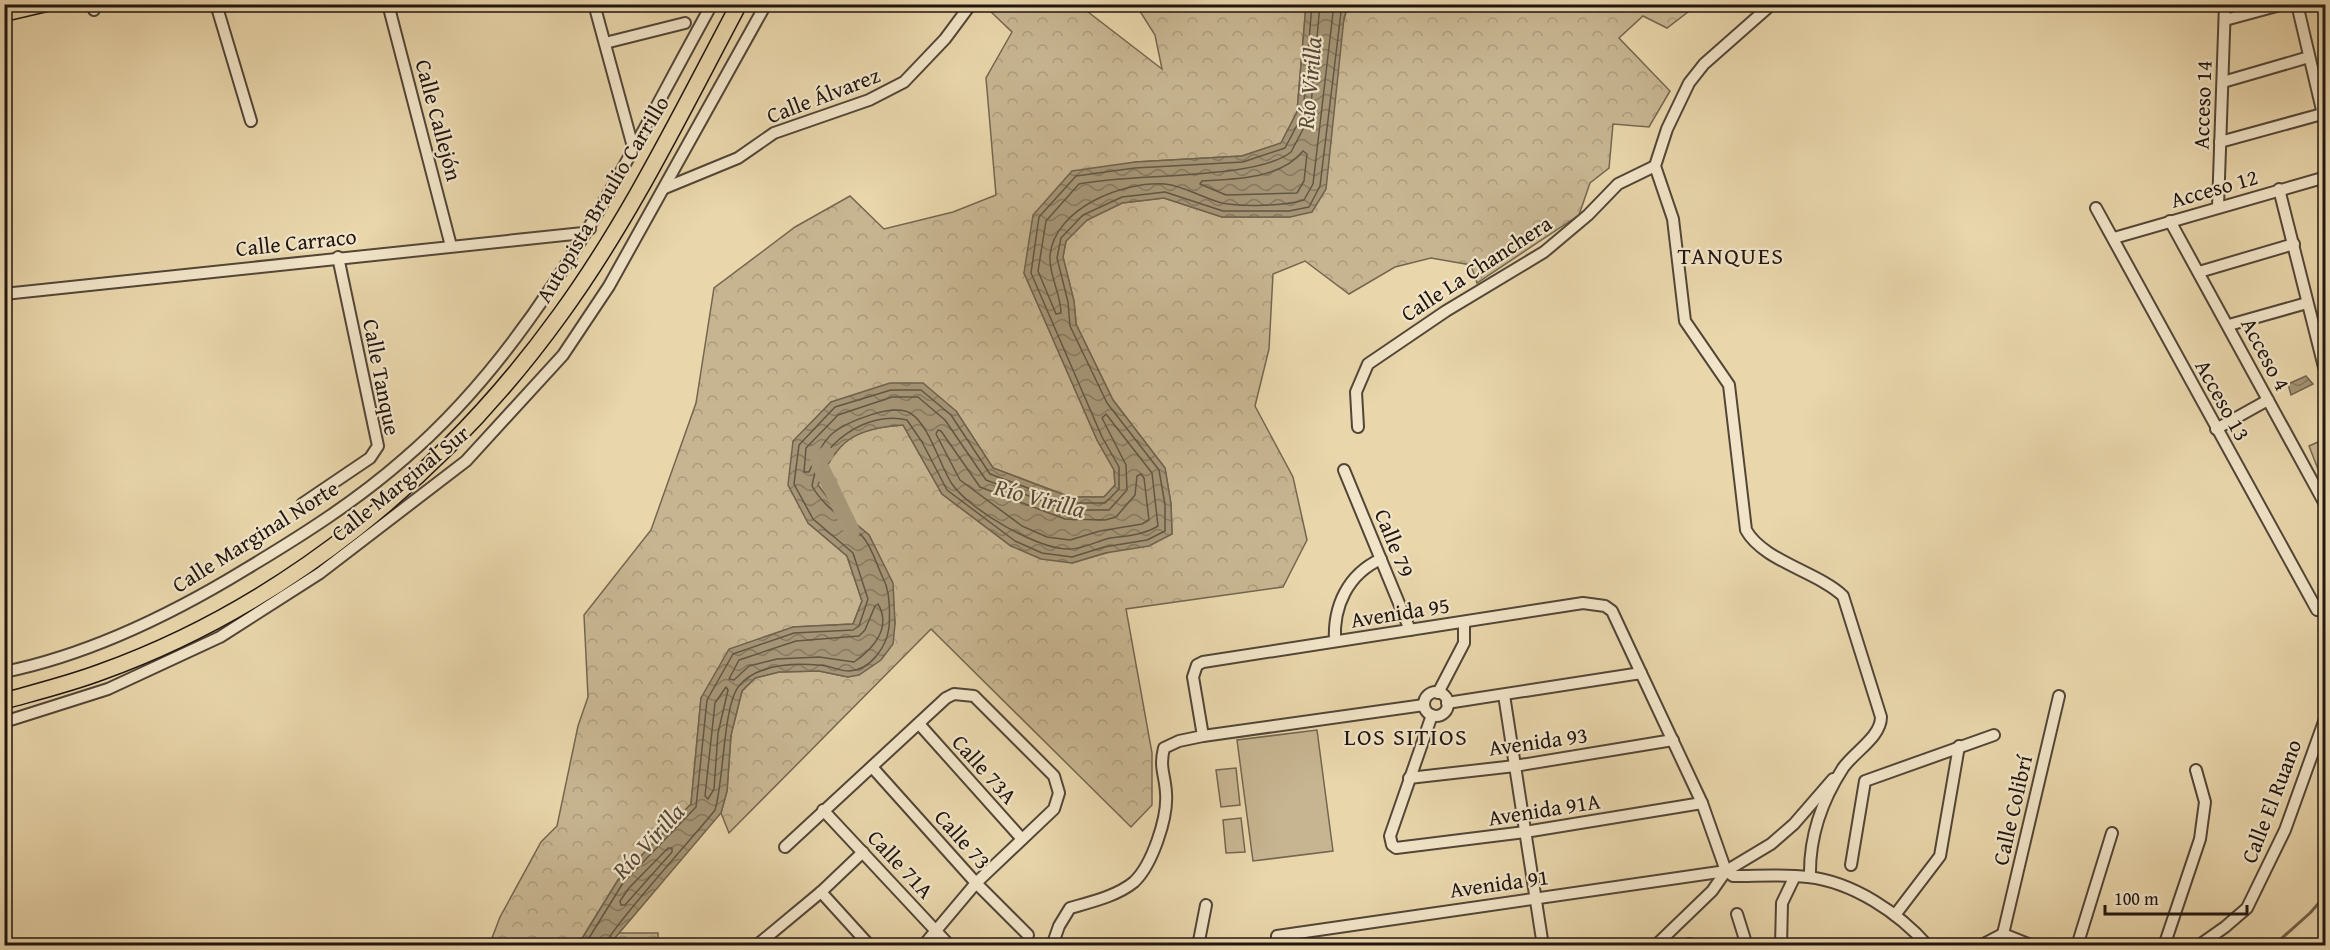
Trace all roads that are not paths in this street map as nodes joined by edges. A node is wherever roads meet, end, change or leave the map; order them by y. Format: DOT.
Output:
graph roads {
  1 [pos="51,4"];
  2 [pos="216,4"];
  3 [pos="388,4"];
  4 [pos="594,4"];
  5 [pos="712,4"];
  6 [pos="739,4"];
  7 [pos="766,4"];
  8 [pos="970,4"];
  9 [pos="1772,4"];
  10 [pos="2225,4"];
  11 [pos="2284,4"];
  12 [pos="2296,4"];
  13 [pos="4,15"];
  14 [pos="2225,20"];
  15 [pos="685,22"];
  16 [pos="605,43"];
  17 [pos="2309,57"];
  18 [pos="2223,82"];
  19 [pos="2322,114"];
  20 [pos="251,121"];
  21 [pos="2325,127"];
  22 [pos="2220,142"];
  23 [pos="633,147"];
  24 [pos="1655,166"];
  25 [pos="2325,177"];
  26 [pos="665,189"];
  27 [pos="2279,189"];
  28 [pos="2218,207"];
  29 [pos="2096,208"];
  30 [pos="2170,221"];
  31 [pos="590,229"];
  32 [pos="615,229"];
  33 [pos="2114,238"];
  34 [pos="633,242"];
  35 [pos="2294,244"];
  36 [pos="451,246"];
  37 [pos="338,257"];
  38 [pos="2199,272"];
  39 [pos="4,294"];
  40 [pos="2307,303"];
  41 [pos="2229,325"];
  42 [pos="2325,375"];
  43 [pos="2268,400"];
  44 [pos="1358,427"];
  45 [pos="2216,429"];
  46 [pos="1344,470"];
  47 [pos="302,504"];
  48 [pos="2325,506"];
  49 [pos="1381,559"];
  50 [pos="299,579"];
  51 [pos="2321,607"];
  52 [pos="1464,622"];
  53 [pos="1410,630"];
  54 [pos="1335,641"];
  55 [pos="4,672"];
  56 [pos="101,672"];
  57 [pos="1641,673"];
  58 [pos="108,689"];
  59 [pos="1438,693"];
  60 [pos="1504,695"];
  61 [pos="2059,696"];
  62 [pos="4,701"];
  63 [pos="1447,704"];
  64 [pos="1424,705"];
  65 [pos="1432,715"];
  66 [pos="2325,716"];
  67 [pos="4,722"];
  68 [pos="920,725"];
  69 [pos="1994,735"];
  70 [pos="1203,736"];
  71 [pos="1673,740"];
  72 [pos="1959,746"];
  73 [pos="1515,766"];
  74 [pos="872,767"];
  75 [pos="1844,767"];
  76 [pos="2196,770"];
  77 [pos="1409,778"];
  78 [pos="1702,803"];
  79 [pos="823,810"];
  80 [pos="1525,832"];
  81 [pos="2112,833"];
  82 [pos="1022,839"];
  83 [pos="785,847"];
  84 [pos="863,852"];
  85 [pos="1851,865"];
  86 [pos="1726,871"];
  87 [pos="1795,876"];
  88 [pos="1810,877"];
  89 [pos="976,884"];
  90 [pos="821,892"];
  91 [pos="1535,898"];
  92 [pos="1206,905"];
  93 [pos="1737,914"];
  94 [pos="1895,915"];
  95 [pos="937,931"];
  96 [pos="2003,934"];
  97 [pos="1028,935"];
  98 [pos="1277,941"];
  99 [pos="756,945"];
  100 [pos="870,945"];
  101 [pos="923,945"];
  102 [pos="950,945"];
  103 [pos="1052,945"];
  104 [pos="1198,945"];
  105 [pos="1543,945"];
  106 [pos="1655,945"];
  107 [pos="1747,945"];
  108 [pos="1781,945"];
  109 [pos="1928,945"];
  110 [pos="1980,945"];
  111 [pos="2033,945"];
  112 [pos="2077,945"];
  113 [pos="2164,945"];
  114 [pos="2198,945"];
  1 -- 13 [label="main road"];
  2 -- 20 [label="street"];
  3 -- 36 [label="street, Calle Callejón"];
  4 -- 16 [label="street"];
  5 -- 23 [label="street, Calle Marginal Norte"];
  6 -- 32 [label="highway, Autopista Braulio Carrillo"];
  7 -- 26 [label="street, Calle Marginal Sur"];
  8 -- 26 [label="street, Calle Álvarez"];
  9 -- 24 [label="street"];
  10 -- 14 [label="street, Acceso 14"];
  11 -- 14 [label="street"];
  12 -- 17 [label="street"];
  14 -- 18 [label="street, Acceso 14"];
  15 -- 16 [label="street"];
  16 -- 23 [label="street"];
  17 -- 18 [label="street"];
  17 -- 19 [label="street"];
  18 -- 22 [label="street, Acceso 14"];
  19 -- 21 [label="street"];
  19 -- 22 [label="street"];
  22 -- 28 [label="street, Acceso 14"];
  23 -- 31 [label="street, Calle Marginal Norte"];
  24 -- 44 [label="street, Calle La Chanchera"];
  24 -- 75 [label="street"];
  25 -- 27 [label="street, Acceso 12"];
  26 -- 34 [label="street, Calle Marginal Sur"];
  27 -- 28 [label="street, Acceso 12"];
  27 -- 35 [label="street"];
  28 -- 30 [label="street, Acceso 12"];
  29 -- 33 [label="street, Acceso 13"];
  30 -- 33 [label="street, Acceso 12"];
  30 -- 38 [label="street, Acceso 4"];
  31 -- 36 [label="street, Calle Carraco"];
  31 -- 55 [label="street, Calle Marginal Norte"];
  32 -- 34 [label="street"];
  32 -- 50 [label="highway, Autopista Braulio Carrillo"];
  33 -- 45 [label="street, Acceso 13"];
  34 -- 50 [label="street, Calle Marginal Sur"];
  35 -- 38 [label="street"];
  35 -- 40 [label="street"];
  36 -- 37 [label="street, Calle Carraco"];
  37 -- 39 [label="street, Calle Carraco"];
  37 -- 47 [label="street, Calle Tanque"];
  38 -- 41 [label="street, Acceso 4"];
  40 -- 41 [label="street"];
  40 -- 42 [label="street"];
  41 -- 43 [label="street, Acceso 4"];
  43 -- 45 [label="street"];
  43 -- 48 [label="street, Acceso 4"];
  45 -- 51 [label="street, Acceso 13"];
  46 -- 49 [label="street, Calle 79"];
  49 -- 53 [label="street, Calle 79"];
  49 -- 54 [label="street"];
  50 -- 56 [label="highway, Autopista Braulio Carrillo"];
  50 -- 58 [label="street, Calle Marginal Sur"];
  52 -- 53 [label="street, Avenida 95"];
  52 -- 57 [label="street, Avenida 95"];
  52 -- 59 [label="street"];
  53 -- 54 [label="street, Avenida 95"];
  54 -- 70 [label="street, Avenida 95"];
  56 -- 58 [label="street"];
  56 -- 62 [label="highway, Autopista Braulio Carrillo"];
  57 -- 60 [label="street"];
  57 -- 71 [label="street, Avenida 95"];
  58 -- 67 [label="street, Calle Marginal Sur"];
  59 -- 63 [label="street"];
  59 -- 64 [label="street"];
  60 -- 63 [label="street"];
  60 -- 73 [label="street"];
  61 -- 96 [label="street, Calle Colibrí"];
  63 -- 65 [label="street"];
  64 -- 65 [label="street"];
  64 -- 70 [label="street"];
  65 -- 77 [label="street"];
  66 -- 114 [label="street, Calle El Ruano"];
  68 -- 74 [label="street"];
  68 -- 82 [label="street, Calle 73A"];
  68 -- 82 [label="street"];
  69 -- 72 [label="street"];
  70 -- 103 [label="street"];
  71 -- 73 [label="street, Avenida 93"];
  71 -- 78 [label="street, Avenida 95"];
  72 -- 85 [label="street"];
  72 -- 94 [label="street"];
  73 -- 77 [label="street, Avenida 93"];
  73 -- 80 [label="street"];
  74 -- 79 [label="street"];
  74 -- 89 [label="street, Calle 73"];
  75 -- 86 [label="street"];
  75 -- 88 [label="street"];
  76 -- 113 [label="street"];
  77 -- 80 [label="street, Avenida 91A"];
  78 -- 80 [label="street, Avenida 91A"];
  78 -- 86 [label="street, Avenida 95"];
  79 -- 83 [label="street"];
  79 -- 84 [label="street, Calle 71A"];
  80 -- 91 [label="street"];
  81 -- 112 [label="street"];
  82 -- 89 [label="street"];
  84 -- 90 [label="street"];
  84 -- 95 [label="street, Calle 71A"];
  86 -- 87 [label="street"];
  86 -- 91 [label="street, Avenida 91"];
  86 -- 106 [label="street"];
  87 -- 88 [label="street"];
  87 -- 108 [label="street"];
  88 -- 94 [label="street"];
  89 -- 95 [label="street"];
  89 -- 97 [label="street, Calle 73"];
  90 -- 99 [label="street"];
  90 -- 100 [label="street"];
  91 -- 98 [label="street, Avenida 91"];
  91 -- 105 [label="street"];
  92 -- 104 [label="street"];
  93 -- 107 [label="street"];
  94 -- 109 [label="street"];
  95 -- 101 [label="street"];
  95 -- 102 [label="street, Calle 71A"];
  96 -- 110 [label="street"];
  96 -- 111 [label="street"];
}
